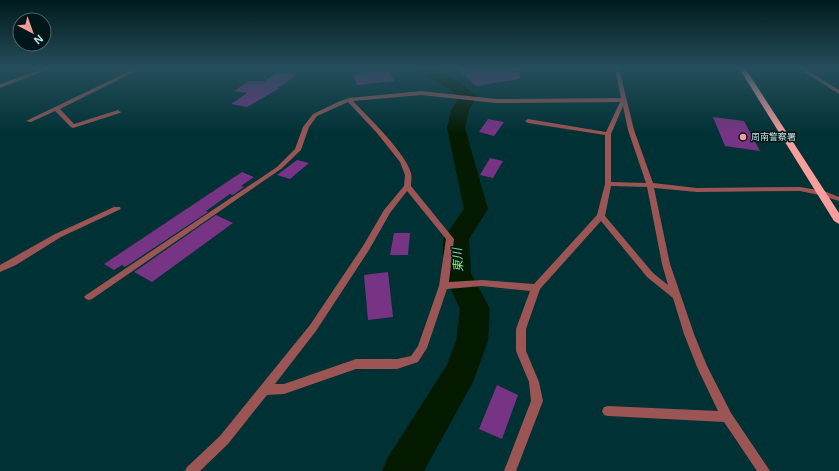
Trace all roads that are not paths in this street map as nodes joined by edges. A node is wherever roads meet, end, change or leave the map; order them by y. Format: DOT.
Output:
graph roads {
  1 [pos="94,90"];
  2 [pos="621,90"];
  3 [pos="756,90"];
  4 [pos="349,100"];
  5 [pos="623,100"];
  6 [pos="56,108"];
  7 [pos="118,112"];
  8 [pos="29,121"];
  9 [pos="528,121"];
  10 [pos="608,134"];
  11 [pos="608,184"];
  12 [pos="650,185"];
  13 [pos="407,186"];
  14 [pos="821,193"];
  15 [pos="839,199"];
  16 [pos="117,209"];
  17 [pos="600,216"];
  18 [pos="839,221"];
  19 [pos="0,270"];
  20 [pos="444,286"];
  21 [pos="536,288"];
  22 [pos="676,296"];
  23 [pos="89,297"];
  24 [pos="263,390"];
  25 [pos="608,411"];
  26 [pos="727,417"];
  27 [pos="191,471"];
  28 [pos="510,471"];
  29 [pos="764,471"];
  1 -- 6 [label="street"];
  2 -- 5 [label="street"];
  3 -- 14 [label="highway"];
  4 -- 5 [label="street"];
  4 -- 13 [label="street"];
  4 -- 23 [label="street"];
  5 -- 10 [label="street"];
  5 -- 12 [label="street"];
  6 -- 7 [label="street"];
  6 -- 8 [label="street"];
  9 -- 10 [label="street"];
  10 -- 11 [label="street"];
  11 -- 12 [label="street"];
  11 -- 17 [label="street"];
  12 -- 14 [label="street"];
  12 -- 22 [label="street"];
  13 -- 20 [label="street"];
  13 -- 24 [label="street"];
  14 -- 15 [label="street"];
  14 -- 18 [label="highway"];
  16 -- 19 [label="street"];
  17 -- 21 [label="street"];
  17 -- 22 [label="street"];
  20 -- 21 [label="street"];
  20 -- 24 [label="street"];
  21 -- 28 [label="street"];
  22 -- 26 [label="street"];
  24 -- 27 [label="street"];
  25 -- 26 [label="street"];
  26 -- 29 [label="street"];
}
